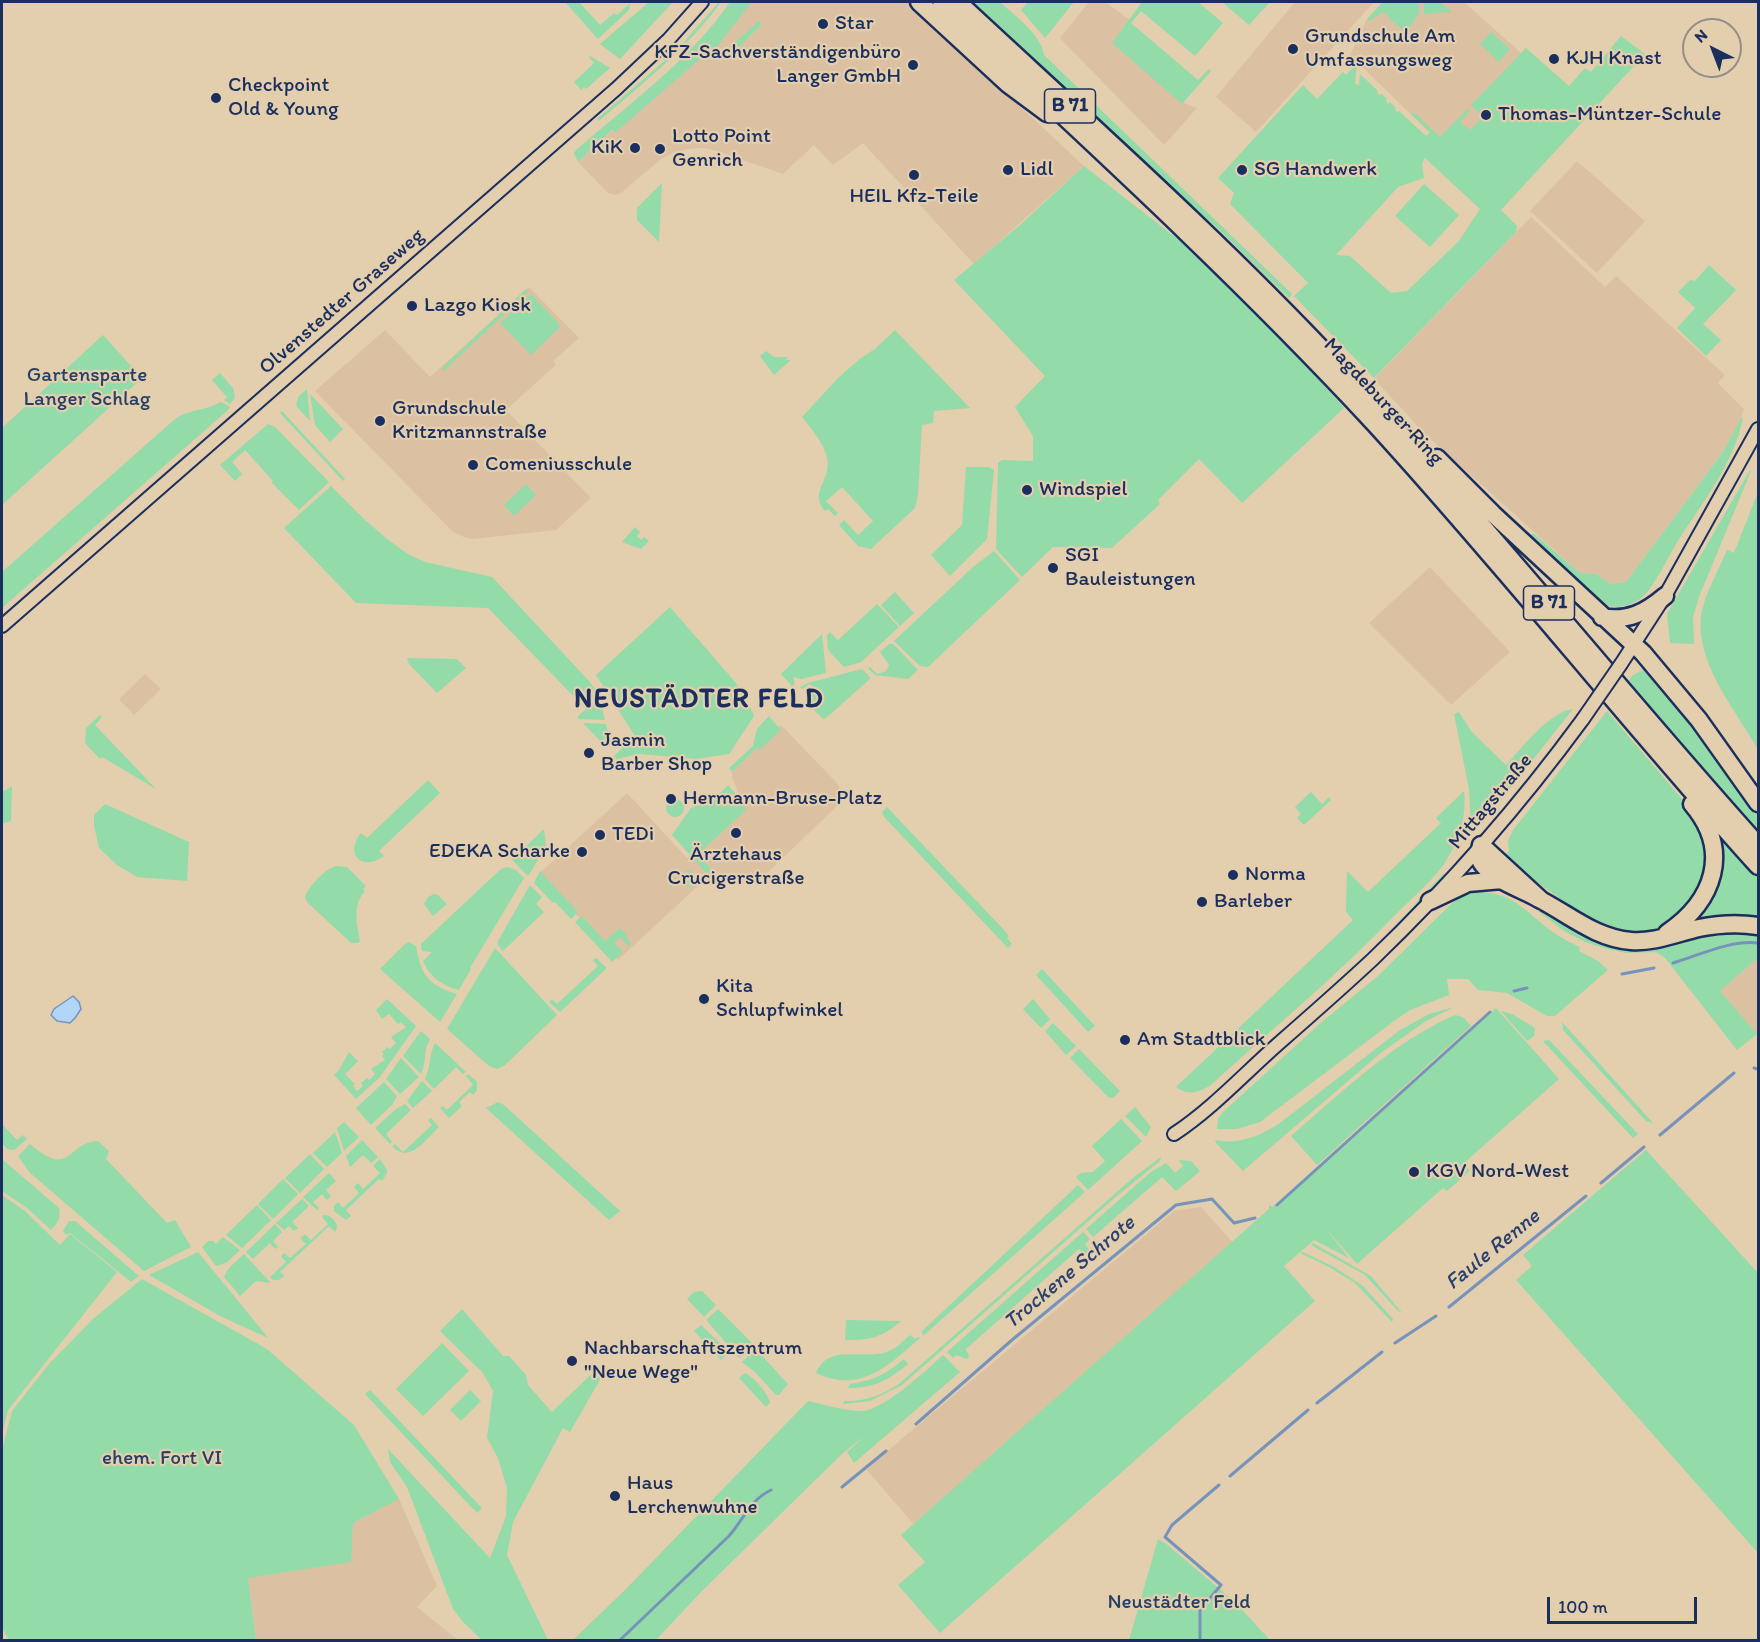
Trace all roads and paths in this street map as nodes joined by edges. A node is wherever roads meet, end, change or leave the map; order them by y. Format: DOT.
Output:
graph roads {
  1 [pos="702,2"];
  2 [pos="919,2"];
  3 [pos="941,2"];
  4 [pos="958,2"];
  5 [pos="1108,158"];
  6 [pos="1337,364"];
  7 [pos="1758,429"];
  8 [pos="1665,597"];
  9 [pos="1602,617"];
  10 [pos="2,626"];
  11 [pos="1634,645"];
  12 [pos="1646,740"];
  13 [pos="1758,803"];
  14 [pos="1481,845"];
  15 [pos="1758,845"];
  16 [pos="1758,866"];
  17 [pos="1502,880"];
  18 [pos="1541,900"];
  19 [pos="1430,901"];
  20 [pos="1758,926"];
  21 [pos="1659,938"];
  22 [pos="1174,1134"];
  1 -- 10 [label="main road, Olvenstedter Graseweg"];
  2 -- 5 [label="highway"];
  3 -- 5 [label="highway, Magdeburger Ring / B 71"];
  4 -- 6 [label="highway, Magdeburger Ring / B 71"];
  5 -- 12 [label="highway, Magdeburger Ring / B 71"];
  6 -- 9 [label="highway"];
  6 -- 15 [label="highway, Magdeburger Ring / B 71"];
  7 -- 8 [label="main road, Mittagstraße"];
  8 -- 9 [label="highway"];
  8 -- 11 [label="main road, Mittagstraße"];
  9 -- 11 [label="highway"];
  11 -- 13 [label="highway"];
  11 -- 14 [label="main road, Mittagstraße, bridge"];
  12 -- 16 [label="highway, Magdeburger Ring / B 71"];
  12 -- 21 [label="highway"];
  14 -- 17 [label="highway"];
  14 -- 18 [label="highway"];
  14 -- 19 [label="main road, Mittagstraße"];
  17 -- 18 [label="highway"];
  17 -- 19 [label="highway"];
  18 -- 21 [label="highway"];
  19 -- 22 [label="main road, Mittagstraße"];
  20 -- 21 [label="highway"];
}
